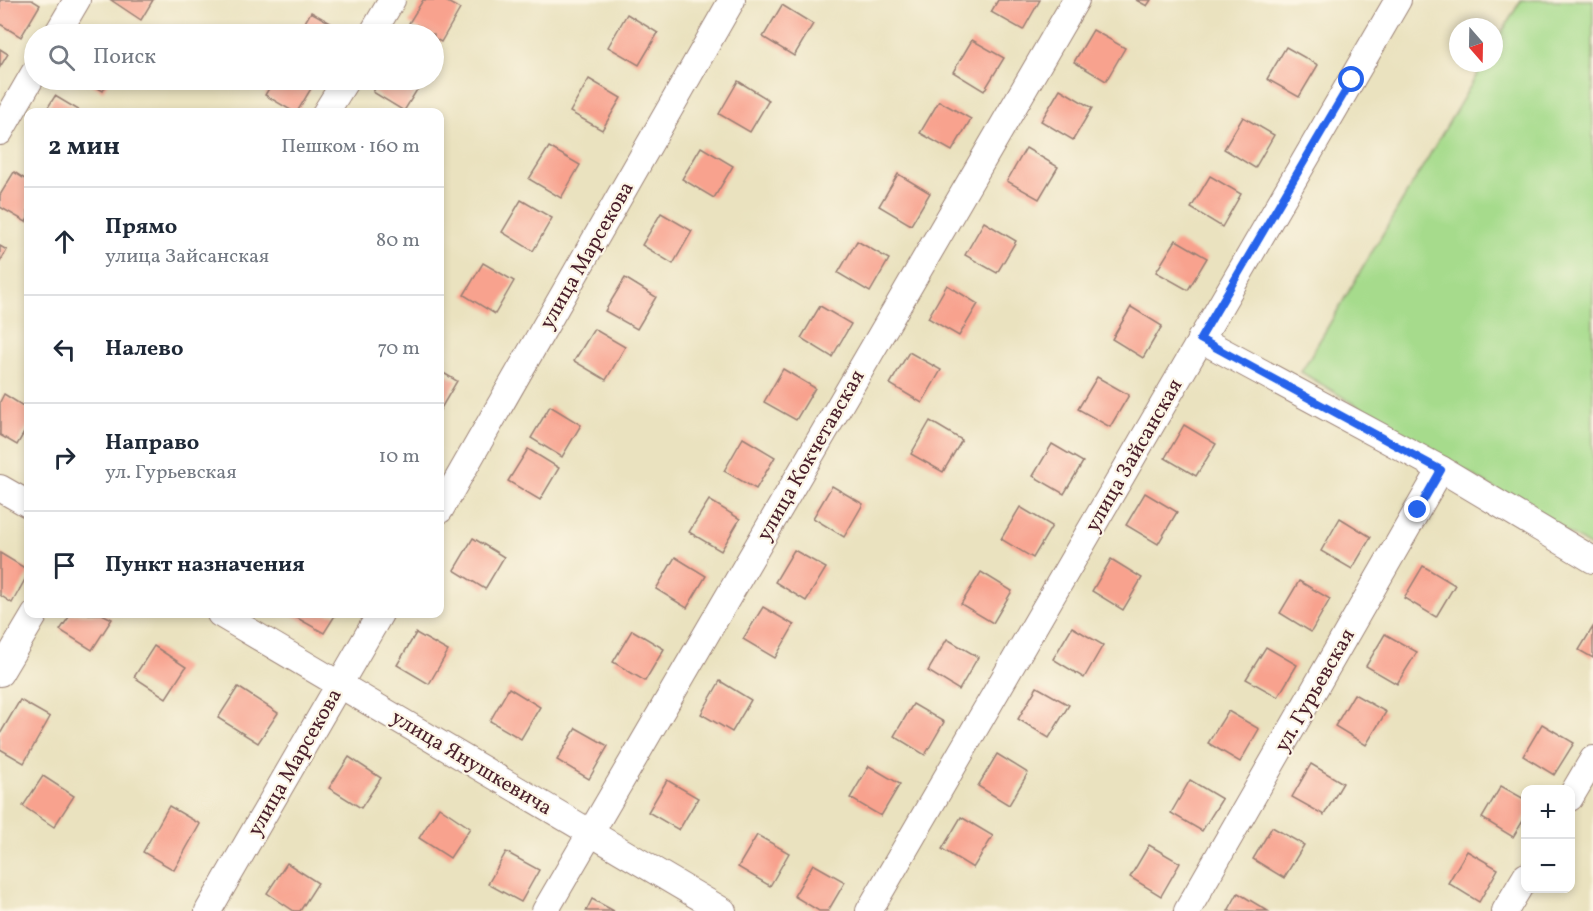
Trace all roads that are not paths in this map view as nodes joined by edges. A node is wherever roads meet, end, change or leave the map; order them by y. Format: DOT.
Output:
graph roads {
  1 [pos="77,0"];
  2 [pos="392,0"];
  3 [pos="732,0"];
  4 [pos="1076,0"];
  5 [pos="1398,0"];
  6 [pos="63,24"];
  7 [pos="378,24"];
  8 [pos="24,90"];
  9 [pos="339,90"];
  10 [pos="328,108"];
  11 [pos="0,132"];
  12 [pos="1200,339"];
  13 [pos="1441,470"];
  14 [pos="0,488"];
  15 [pos="24,502"];
  16 [pos="444,503"];
  17 [pos="1593,560"];
  18 [pos="33,618"];
  19 [pos="227,618"];
  20 [pos="378,618"];
  21 [pos="0,673"];
  22 [pos="341,683"];
  23 [pos="1593,759"];
  24 [pos="1575,790"];
  25 [pos="590,834"];
  26 [pos="1521,885"];
  27 [pos="208,911"];
  28 [pos="545,911"];
  29 [pos="723,911"];
  30 [pos="869,911"];
  31 [pos="1187,911"];
  32 [pos="1506,911"];
  1 -- 6 [label="street"];
  2 -- 7 [label="street"];
  3 -- 16 [label="street, улица Марсекова"];
  4 -- 25 [label="street, улица Кокчетавская"];
  5 -- 12 [label="street, улица Зайсанская"];
  8 -- 11 [label="street"];
  9 -- 10 [label="street"];
  12 -- 13 [label="street"];
  12 -- 30 [label="street, улица Зайсанская"];
  13 -- 17 [label="street"];
  13 -- 31 [label="street, ул. Гурьевская"];
  14 -- 15 [label="street"];
  18 -- 21 [label="street"];
  19 -- 22 [label="street, улица Янушкевича"];
  20 -- 22 [label="street, улица Марсекова"];
  22 -- 25 [label="street, улица Янушкевича"];
  22 -- 27 [label="street, улица Марсекова"];
  23 -- 24 [label="street"];
  25 -- 28 [label="street, улица Кокчетавская"];
  25 -- 29 [label="street, улица Янушкевича"];
  26 -- 32 [label="street"];
}
